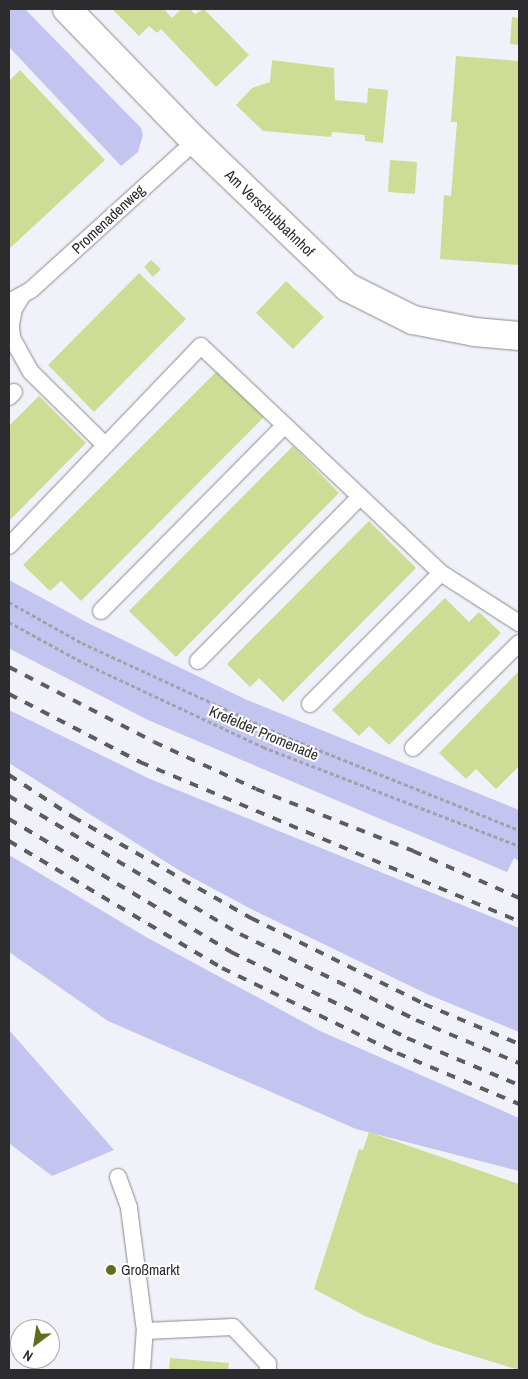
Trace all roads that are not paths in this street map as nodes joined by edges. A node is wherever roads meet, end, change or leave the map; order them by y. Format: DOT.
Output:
graph roads {
  1 [pos="67,9"];
  2 [pos="195,141"];
  3 [pos="15,299"];
  4 [pos="519,336"];
  5 [pos="284,426"];
  6 [pos="104,444"];
  7 [pos="360,497"];
  8 [pos="9,546"];
  9 [pos="441,573"];
  10 [pos="101,611"];
  11 [pos="519,623"];
  12 [pos="519,643"];
  13 [pos="198,661"];
  14 [pos="310,704"];
  15 [pos="413,748"];
  16 [pos="118,1176"];
  17 [pos="145,1331"];
  18 [pos="142,1370"];
  19 [pos="268,1370"];
  1 -- 2 [label="street, Am Verschubbahnhof"];
  2 -- 3 [label="lane, Promenadenweg"];
  2 -- 4 [label="street, Am Verschubbahnhof"];
  3 -- 6 [label="lane, Promenadenweg"];
  5 -- 6 [label="lane"];
  5 -- 7 [label="lane"];
  5 -- 10 [label="lane"];
  6 -- 8 [label="lane"];
  7 -- 9 [label="lane"];
  7 -- 13 [label="lane"];
  9 -- 11 [label="lane"];
  9 -- 14 [label="lane"];
  12 -- 15 [label="lane"];
  16 -- 17 [label="lane"];
  17 -- 18 [label="lane"];
  17 -- 19 [label="lane"];
}
